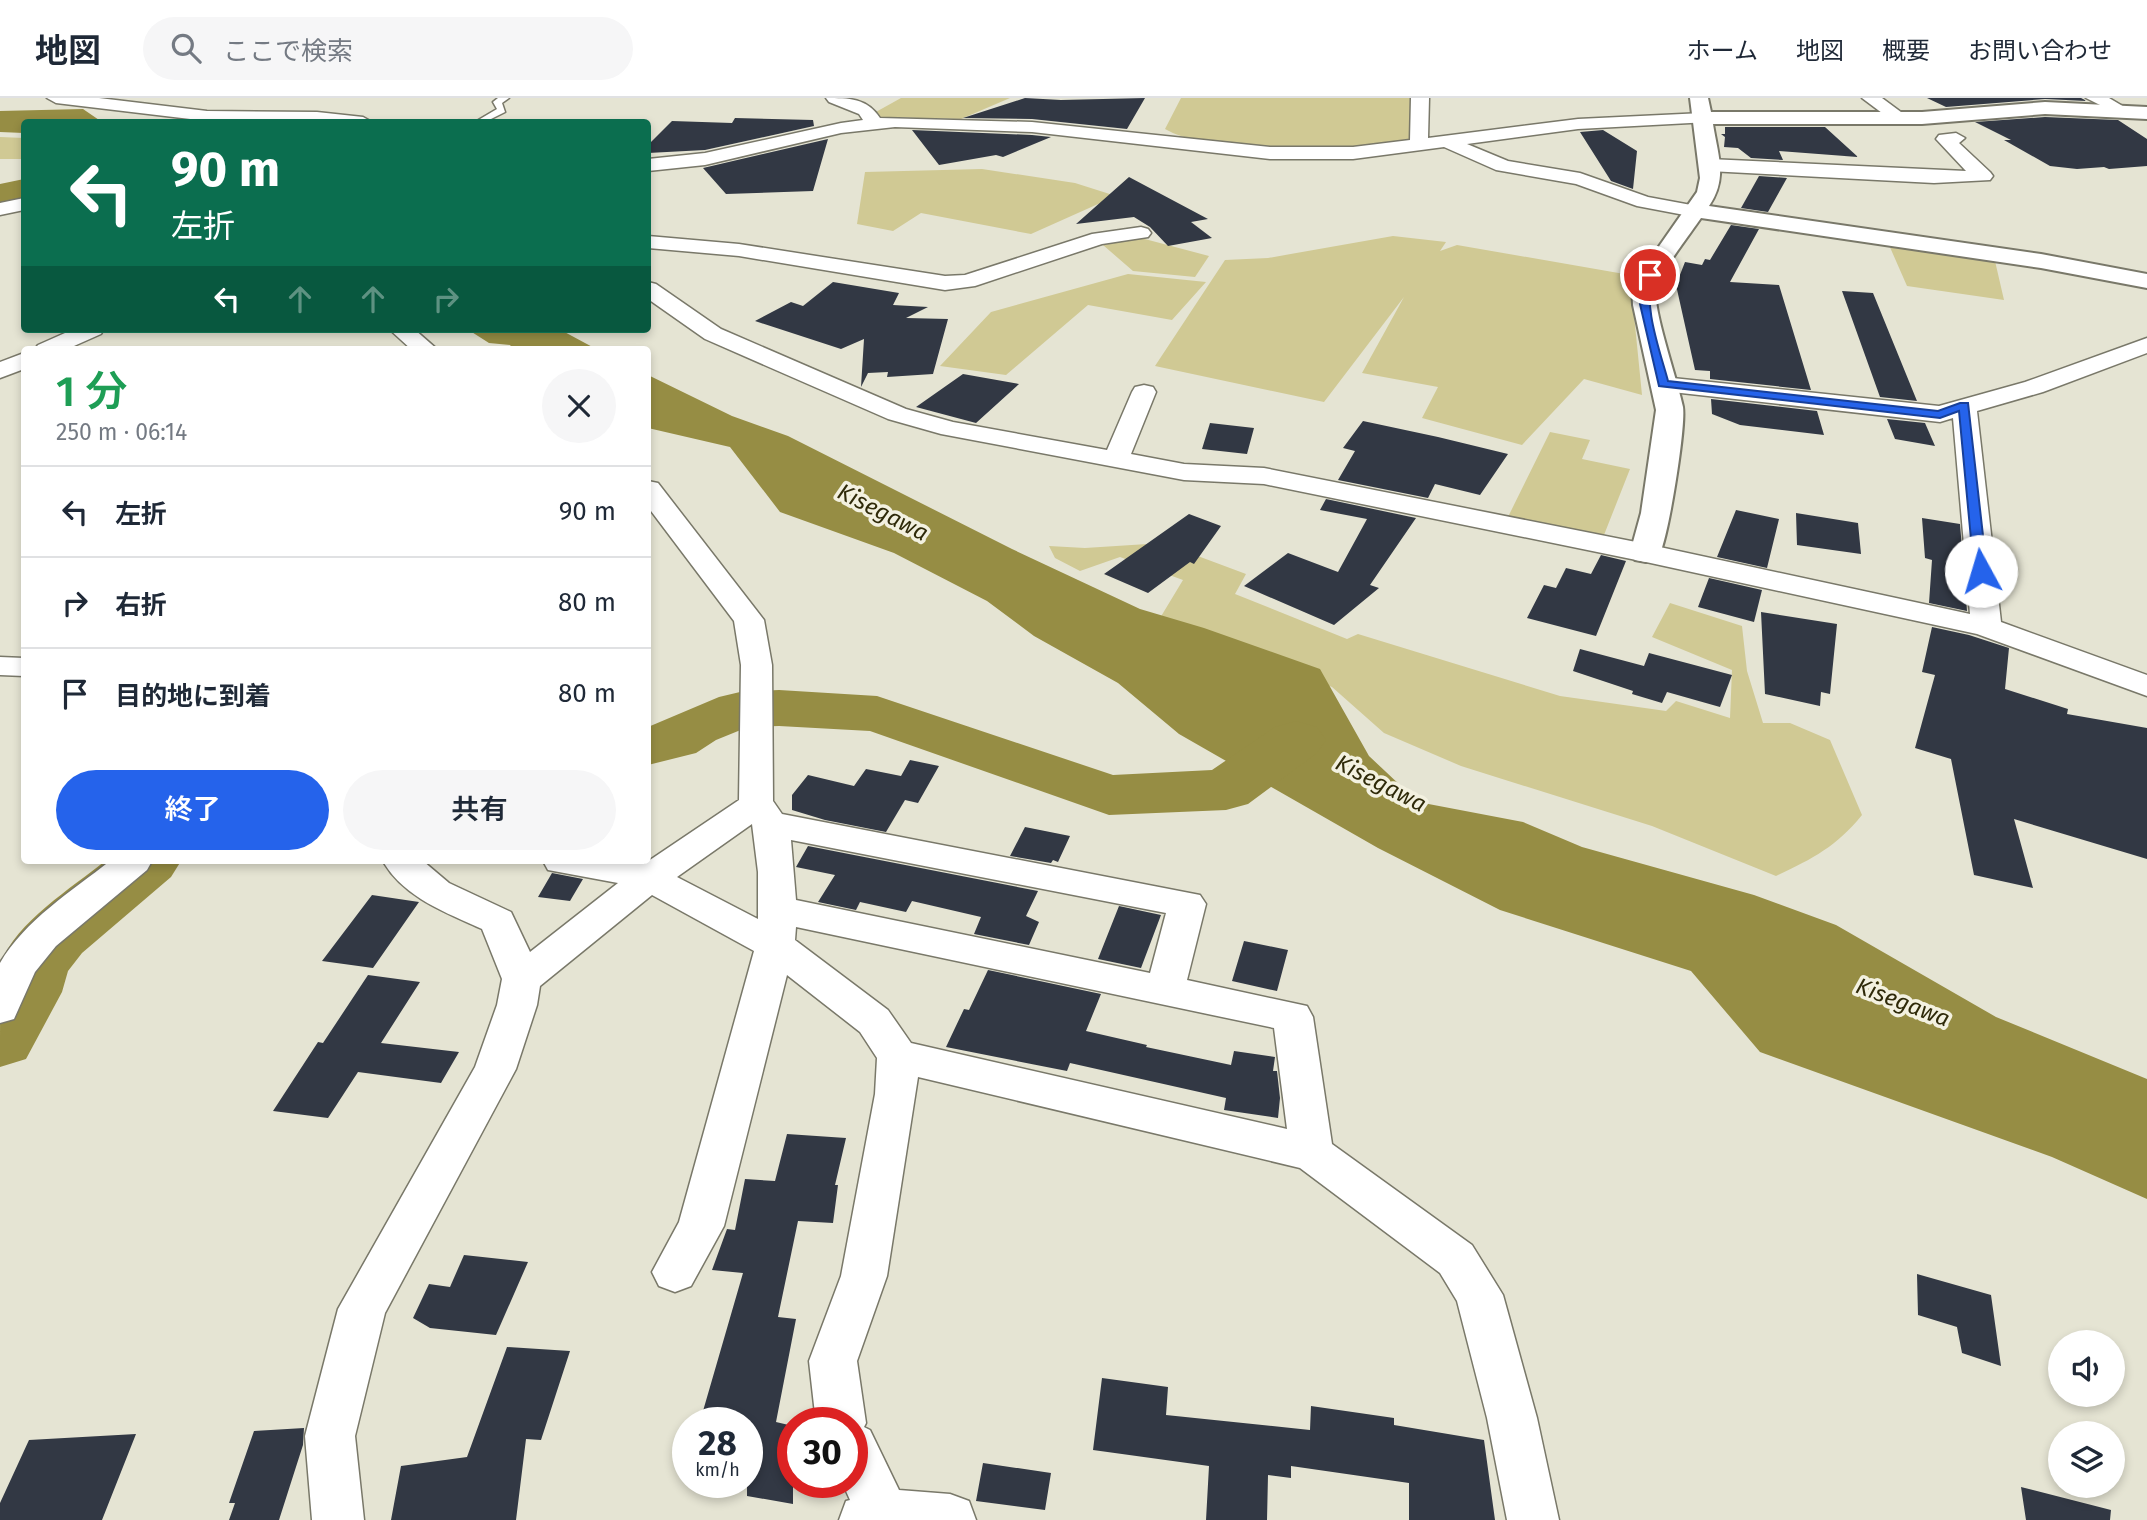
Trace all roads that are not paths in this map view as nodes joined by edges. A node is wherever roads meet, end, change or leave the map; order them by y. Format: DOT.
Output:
graph roads {
  1 [pos="55,98"];
  2 [pos="505,98"];
  3 [pos="835,98"];
  4 [pos="1420,98"];
  5 [pos="1871,98"];
  6 [pos="2095,98"];
  7 [pos="885,102"];
  8 [pos="1701,108"];
  9 [pos="2122,111"];
  10 [pos="2147,113"];
  11 [pos="1060,114"];
  12 [pos="870,116"];
  13 [pos="1900,118"];
  14 [pos="335,119"];
  15 [pos="485,119"];
  16 [pos="1024,127"];
  17 [pos="1956,138"];
  18 [pos="1448,142"];
  19 [pos="1419,146"];
  20 [pos="651,165"];
  21 [pos="1709,165"];
  22 [pos="21,205"];
  23 [pos="0,209"];
  24 [pos="1695,211"];
  25 [pos="1142,233"];
  26 [pos="651,242"];
  27 [pos="2147,281"];
  28 [pos="651,291"];
  29 [pos="84,333"];
  30 [pos="405,333"];
  31 [pos="2147,345"];
  32 [pos="55,346"];
  33 [pos="421,346"];
  34 [pos="21,361"];
  35 [pos="0,371"];
  36 [pos="1663,384"];
  37 [pos="1144,392"];
  38 [pos="1964,405"];
  39 [pos="1115,461"];
  40 [pos="651,493"];
  41 [pos="1646,554"];
  42 [pos="1986,627"];
  43 [pos="0,666"];
  44 [pos="21,667"];
  45 [pos="2147,686"];
  46 [pos="763,815"];
  47 [pos="130,864"];
  48 [pos="413,864"];
  49 [pos="593,864"];
  50 [pos="649,878"];
  51 [pos="777,928"];
  52 [pos="522,979"];
  53 [pos="1166,989"];
  54 [pos="0,1008"];
  55 [pos="898,1056"];
  56 [pos="1312,1153"];
  57 [pos="675,1272"];
  58 [pos="837,1407"];
  59 [pos="868,1496"];
  60 [pos="875,1517"];
  61 [pos="338,1520"];
  62 [pos="950,1520"];
  63 [pos="1534,1520"];
  1 -- 14 [label="street"];
  2 -- 15 [label="lane"];
  3 -- 12 [label="street"];
  4 -- 19 [label="street"];
  5 -- 13 [label="street"];
  6 -- 9 [label="street"];
  7 -- 12 [label="street"];
  8 -- 13 [label="street"];
  8 -- 18 [label="street"];
  8 -- 21 [label="street"];
  9 -- 10 [label="street"];
  9 -- 13 [label="street"];
  11 -- 16 [label="street"];
  12 -- 16 [label="street"];
  12 -- 20 [label="street"];
  16 -- 19 [label="street"];
  17 -- 21 [label="street"];
  18 -- 19 [label="street"];
  18 -- 24 [label="street"];
  21 -- 24 [label="street"];
  22 -- 23 [label="street"];
  24 -- 27 [label="street"];
  24 -- 36 [label="street"];
  25 -- 26 [label="street"];
  28 -- 39 [label="street"];
  29 -- 32 [label="street"];
  30 -- 33 [label="street"];
  31 -- 38 [label="street"];
  34 -- 35 [label="street"];
  36 -- 38 [label="street"];
  36 -- 41 [label="street"];
  37 -- 39 [label="street"];
  38 -- 42 [label="street"];
  39 -- 41 [label="street"];
  40 -- 46 [label="street"];
  41 -- 42 [label="street"];
  42 -- 45 [label="street"];
  43 -- 44 [label="street"];
  46 -- 50 [label="street"];
  46 -- 51 [label="street"];
  46 -- 53 [label="street"];
  47 -- 54 [label="street"];
  48 -- 52 [label="street"];
  49 -- 50 [label="street"];
  50 -- 51 [label="street"];
  50 -- 52 [label="street"];
  51 -- 53 [label="street"];
  51 -- 55 [label="street"];
  51 -- 57 [label="street"];
  52 -- 61 [label="street"];
  53 -- 56 [label="street"];
  55 -- 56 [label="street"];
  55 -- 58 [label="street"];
  56 -- 63 [label="street"];
  59 -- 60 [label="street"];
  60 -- 62 [label="street"];
}
